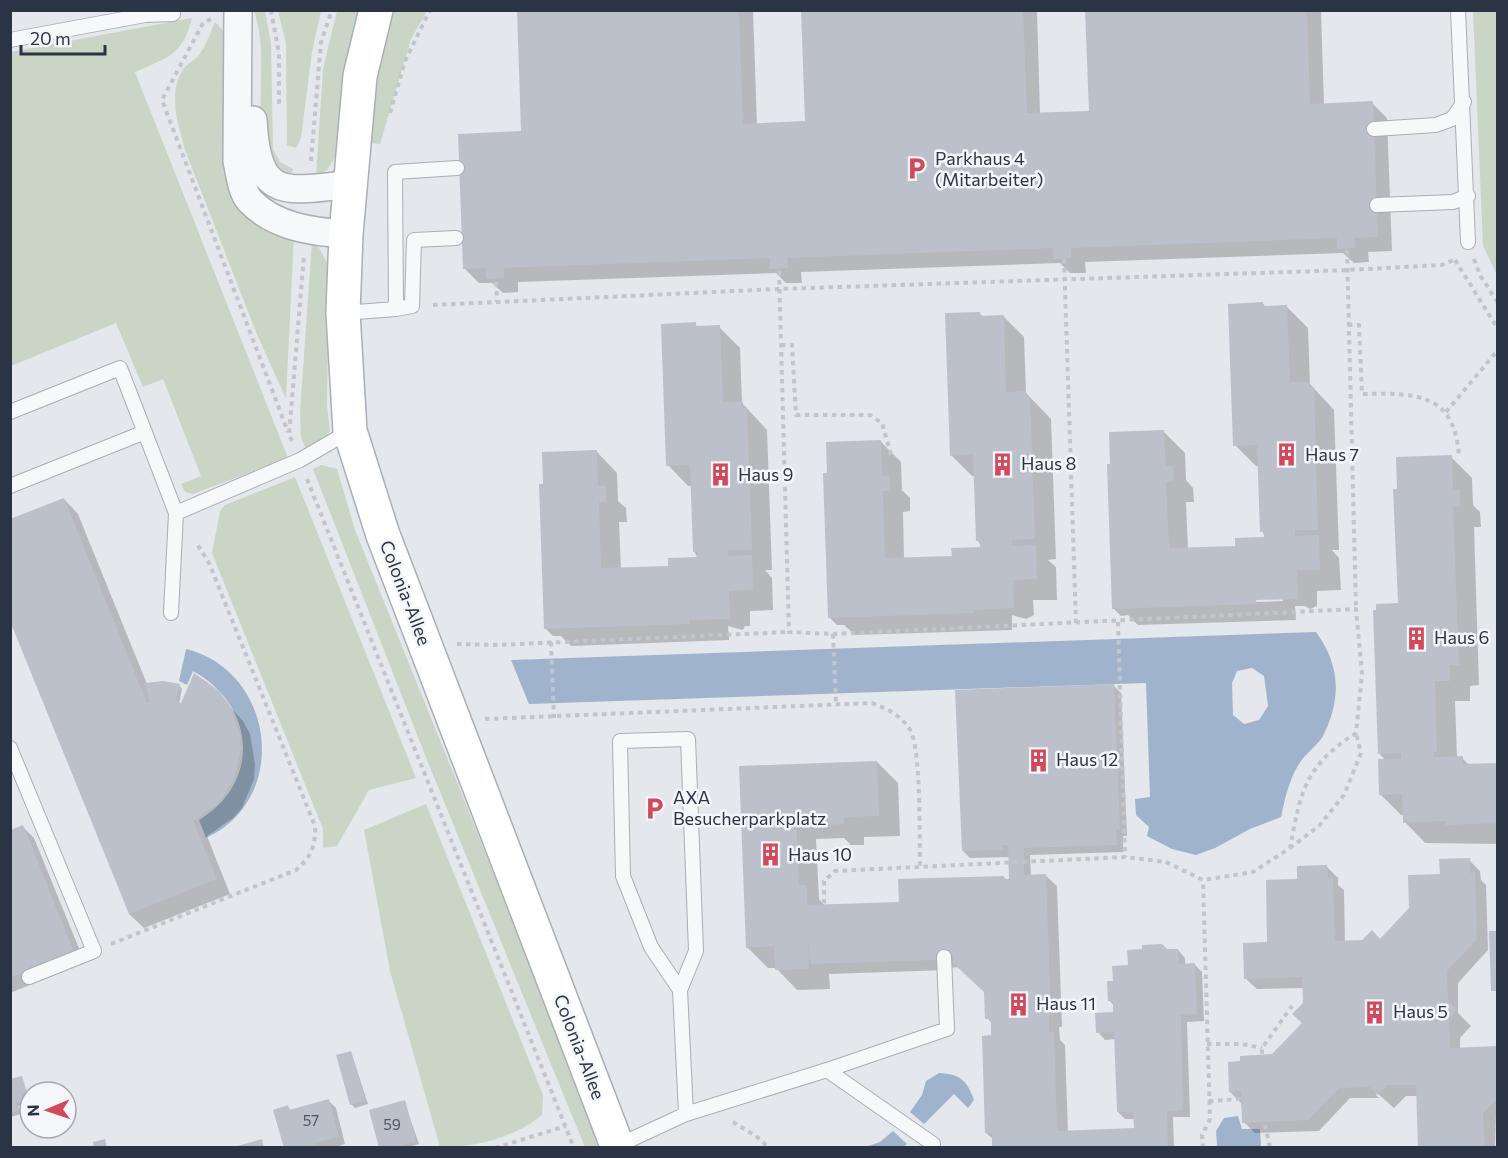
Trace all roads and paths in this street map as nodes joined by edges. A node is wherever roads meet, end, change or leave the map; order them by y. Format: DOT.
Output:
graph roads {
  1 [pos="172,10"];
  2 [pos="271,10"];
  3 [pos="376,10"];
  4 [pos="1458,10"];
  5 [pos="228,13"];
  6 [pos="10,40"];
  7 [pos="238,68"];
  8 [pos="1464,102"];
  9 [pos="279,117"];
  10 [pos="1374,129"];
  11 [pos="303,162"];
  12 [pos="311,164"];
  13 [pos="457,168"];
  14 [pos="351,184"];
  15 [pos="1468,196"];
  16 [pos="1377,205"];
  17 [pos="346,234"];
  18 [pos="456,238"];
  19 [pos="1468,242"];
  20 [pos="1347,250"];
  21 [pos="1064,259"];
  22 [pos="1347,270"];
  23 [pos="779,271"];
  24 [pos="1064,280"];
  25 [pos="496,282"];
  26 [pos="779,289"];
  27 [pos="497,302"];
  28 [pos="1497,303"];
  29 [pos="412,306"];
  30 [pos="396,309"];
  31 [pos="343,313"];
  32 [pos="1348,325"];
  33 [pos="1497,329"];
  34 [pos="781,345"];
  35 [pos="1497,350"];
  36 [pos="10,412"];
  37 [pos="1446,412"];
  38 [pos="350,431"];
  39 [pos="145,432"];
  40 [pos="289,435"];
  41 [pos="891,455"];
  42 [pos="1459,455"];
  43 [pos="10,486"];
  44 [pos="177,513"];
  45 [pos="1356,609"];
  46 [pos="171,613"];
  47 [pos="1076,622"];
  48 [pos="1118,622"];
  49 [pos="789,632"];
  50 [pos="833,634"];
  51 [pos="424,642"];
  52 [pos="551,642"];
  53 [pos="836,703"];
  54 [pos="554,718"];
  55 [pos="454,721"];
  56 [pos="1356,733"];
  57 [pos="10,748"];
  58 [pos="1290,848"];
  59 [pos="1125,857"];
  60 [pos="920,866"];
  61 [pos="1203,880"];
  62 [pos="825,904"];
  63 [pos="94,951"];
  64 [pos="944,957"];
  65 [pos="29,977"];
  66 [pos="680,990"];
  67 [pos="1292,1006"];
  68 [pos="1207,1044"];
  69 [pos="1262,1048"];
  70 [pos="1262,1054"];
  71 [pos="827,1070"];
  72 [pos="1241,1099"];
  73 [pos="1209,1101"];
  74 [pos="708,1107"];
  75 [pos="686,1114"];
  76 [pos="1265,1125"];
  77 [pos="566,1126"];
  78 [pos="617,1147"];
  79 [pos="495,1148"];
  80 [pos="769,1148"];
  81 [pos="933,1148"];
  82 [pos="1203,1148"];
  83 [pos="1270,1148"];
  1 -- 6 [label="lane"];
  2 -- 9 [label="path"];
  3 -- 14 [label="main road, Colonia-Allee"];
  4 -- 8 [label="lane"];
  5 -- 7 [label="street"];
  5 -- 40 [label="path"];
  7 -- 14 [label="street"];
  7 -- 17 [label="street"];
  8 -- 10 [label="lane"];
  8 -- 15 [label="lane"];
  11 -- 12 [label="path"];
  13 -- 30 [label="lane"];
  14 -- 17 [label="main road, Colonia-Allee"];
  15 -- 16 [label="lane"];
  15 -- 19 [label="lane"];
  17 -- 31 [label="main road, Colonia-Allee"];
  18 -- 29 [label="lane"];
  19 -- 28 [label="path"];
  20 -- 22 [label="path"];
  21 -- 24 [label="path"];
  22 -- 24 [label="path"];
  22 -- 32 [label="path"];
  22 -- 33 [label="path"];
  23 -- 26 [label="path"];
  24 -- 26 [label="path"];
  24 -- 47 [label="path"];
  25 -- 27 [label="path"];
  26 -- 27 [label="path"];
  26 -- 34 [label="path"];
  27 -- 29 [label="path"];
  29 -- 30 [label="lane"];
  30 -- 31 [label="lane"];
  31 -- 38 [label="main road, Colonia-Allee"];
  32 -- 37 [label="path"];
  32 -- 45 [label="path"];
  34 -- 41 [label="path"];
  34 -- 49 [label="path"];
  35 -- 37 [label="path"];
  36 -- 39 [label="lane"];
  37 -- 42 [label="path"];
  38 -- 44 [label="lane"];
  38 -- 51 [label="main road, Colonia-Allee"];
  39 -- 43 [label="lane"];
  39 -- 44 [label="lane"];
  44 -- 46 [label="lane"];
  44 -- 63 [label="path"];
  45 -- 48 [label="path"];
  45 -- 56 [label="path"];
  47 -- 48 [label="path"];
  47 -- 50 [label="path"];
  48 -- 59 [label="path"];
  49 -- 50 [label="path"];
  49 -- 52 [label="path"];
  50 -- 53 [label="path"];
  51 -- 52 [label="path"];
  51 -- 55 [label="main road, Colonia-Allee"];
  52 -- 54 [label="path"];
  53 -- 54 [label="path"];
  53 -- 60 [label="path"];
  54 -- 55 [label="path"];
  55 -- 78 [label="main road, Colonia-Allee"];
  56 -- 58 [label="path"];
  56 -- 58 [label="path"];
  57 -- 63 [label="lane"];
  58 -- 61 [label="path"];
  59 -- 60 [label="path"];
  59 -- 61 [label="path"];
  60 -- 62 [label="path"];
  61 -- 68 [label="path"];
  63 -- 65 [label="lane"];
  64 -- 71 [label="lane"];
  66 -- 66 [label="lane"];
  66 -- 75 [label="lane"];
  67 -- 69 [label="path"];
  68 -- 69 [label="path"];
  68 -- 73 [label="path"];
  69 -- 70 [label="path"];
  71 -- 74 [label="lane"];
  71 -- 81 [label="lane"];
  72 -- 73 [label="path"];
  73 -- 82 [label="path"];
  74 -- 75 [label="lane"];
  74 -- 80 [label="path"];
  75 -- 78 [label="lane"];
  76 -- 83 [label="path"];
  77 -- 79 [label="path"];
}
